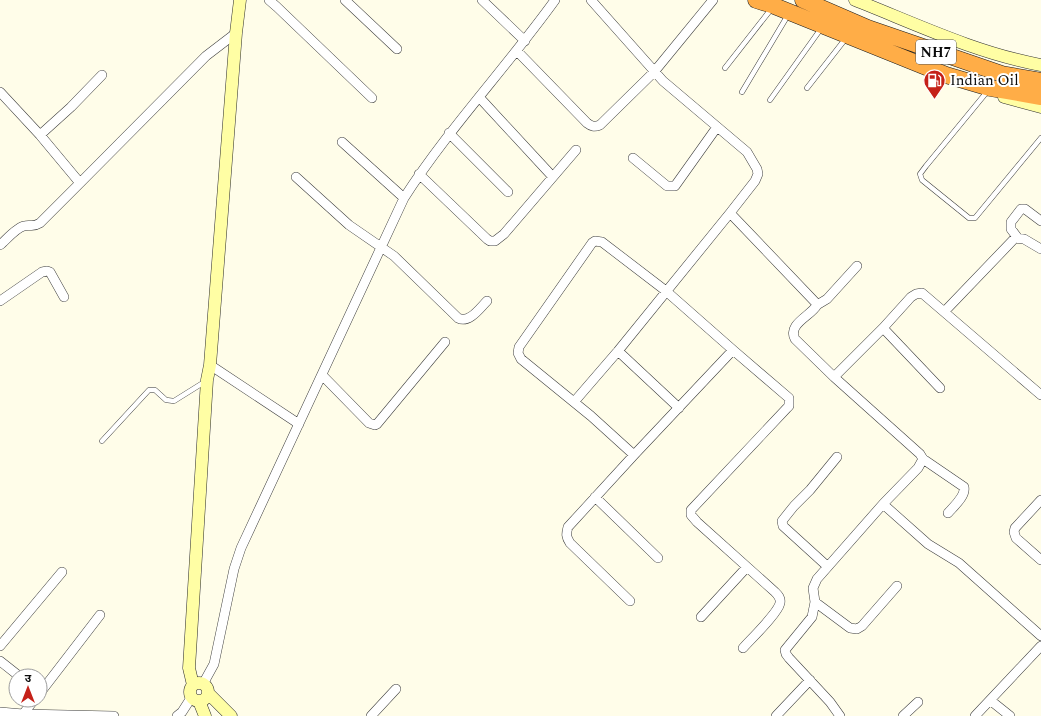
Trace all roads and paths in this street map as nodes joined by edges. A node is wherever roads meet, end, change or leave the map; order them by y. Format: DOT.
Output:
graph roads {
  1 [pos="240,0"];
  2 [pos="269,0"];
  3 [pos="345,0"];
  4 [pos="482,0"];
  5 [pos="555,0"];
  6 [pos="592,0"];
  7 [pos="713,0"];
  8 [pos="756,0"];
  9 [pos="807,0"];
  10 [pos="855,0"];
  11 [pos="774,6"];
  12 [pos="790,12"];
  13 [pos="827,24"];
  14 [pos="236,33"];
  15 [pos="524,42"];
  16 [pos="843,42"];
  17 [pos="397,49"];
  18 [pos="517,51"];
  19 [pos="1041,65"];
  20 [pos="725,68"];
  21 [pos="654,72"];
  22 [pos="102,75"];
  23 [pos="1041,81"];
  24 [pos="807,88"];
  25 [pos="0,92"];
  26 [pos="742,92"];
  27 [pos="986,93"];
  28 [pos="1041,97"];
  29 [pos="372,98"];
  30 [pos="479,98"];
  31 [pos="770,100"];
  32 [pos="1041,107"];
  33 [pos="717,127"];
  34 [pos="449,133"];
  35 [pos="40,135"];
  36 [pos="1041,138"];
  37 [pos="342,142"];
  38 [pos="576,150"];
  39 [pos="633,158"];
  40 [pos="419,174"];
  41 [pos="552,176"];
  42 [pos="296,177"];
  43 [pos="80,184"];
  44 [pos="508,192"];
  45 [pos="404,198"];
  46 [pos="730,213"];
  47 [pos="1041,221"];
  48 [pos="1017,238"];
  49 [pos="0,245"];
  50 [pos="381,246"];
  51 [pos="1041,249"];
  52 [pos="857,266"];
  53 [pos="666,292"];
  54 [pos="64,297"];
  55 [pos="0,300"];
  56 [pos="487,301"];
  57 [pos="817,305"];
  58 [pos="944,312"];
  59 [pos="883,328"];
  60 [pos="445,342"];
  61 [pos="733,350"];
  62 [pos="618,351"];
  63 [pos="210,365"];
  64 [pos="322,375"];
  65 [pos="834,376"];
  66 [pos="207,380"];
  67 [pos="940,388"];
  68 [pos="1041,395"];
  69 [pos="574,402"];
  70 [pos="679,408"];
  71 [pos="299,424"];
  72 [pos="102,441"];
  73 [pos="634,455"];
  74 [pos="837,457"];
  75 [pos="923,459"];
  76 [pos="595,497"];
  77 [pos="1041,500"];
  78 [pos="883,504"];
  79 [pos="948,513"];
  80 [pos="658,558"];
  81 [pos="1041,560"];
  82 [pos="827,566"];
  83 [pos="747,567"];
  84 [pos="62,572"];
  85 [pos="896,586"];
  86 [pos="630,601"];
  87 [pos="816,602"];
  88 [pos="100,615"];
  89 [pos="701,617"];
  90 [pos="1041,636"];
  91 [pos="0,646"];
  92 [pos="1041,646"];
  93 [pos="743,648"];
  94 [pos="0,661"];
  95 [pos="9,668"];
  96 [pos="810,680"];
  97 [pos="48,683"];
  98 [pos="396,689"];
  99 [pos="199,692"];
  100 [pos="990,700"];
  101 [pos="918,702"];
  102 [pos="28,708"];
  103 [pos="0,712"];
  104 [pos="23,714"];
  105 [pos="114,716"];
  106 [pos="177,716"];
  107 [pos="205,716"];
  108 [pos="231,716"];
  109 [pos="371,716"];
  110 [pos="776,716"];
  111 [pos="840,716"];
  112 [pos="903,716"];
  113 [pos="975,716"];
  114 [pos="1010,716"];
  1 -- 14 [label="main road"];
  2 -- 29 [label="street"];
  3 -- 17 [label="street"];
  4 -- 15 [label="street"];
  5 -- 15 [label="street"];
  6 -- 21 [label="street"];
  7 -- 21 [label="street"];
  8 -- 11 [label="highway, NH7"];
  9 -- 13 [label="highway, NH7"];
  10 -- 19 [label="main road"];
  11 -- 12 [label="highway, NH7"];
  11 -- 20 [label="lane"];
  12 -- 13 [label="highway, NH7"];
  12 -- 26 [label="lane"];
  13 -- 16 [label="main road"];
  13 -- 23 [label="highway, NH7"];
  13 -- 28 [label="highway, NH7"];
  13 -- 31 [label="lane"];
  14 -- 43 [label="street"];
  14 -- 63 [label="main road"];
  15 -- 18 [label="street"];
  16 -- 24 [label="lane"];
  16 -- 27 [label="main road"];
  18 -- 21 [label="street"];
  18 -- 30 [label="street"];
  21 -- 33 [label="street"];
  22 -- 35 [label="street"];
  25 -- 35 [label="street"];
  27 -- 32 [label="main road"];
  27 -- 36 [label="lane"];
  30 -- 34 [label="street"];
  30 -- 41 [label="street"];
  33 -- 39 [label="street"];
  33 -- 46 [label="street"];
  34 -- 40 [label="street"];
  34 -- 44 [label="street"];
  35 -- 43 [label="street"];
  37 -- 45 [label="street"];
  38 -- 41 [label="street"];
  40 -- 41 [label="street"];
  40 -- 45 [label="street"];
  42 -- 50 [label="street"];
  43 -- 49 [label="street"];
  45 -- 50 [label="street"];
  46 -- 53 [label="street"];
  46 -- 57 [label="street"];
  47 -- 48 [label="street"];
  48 -- 51 [label="street"];
  48 -- 58 [label="street"];
  50 -- 56 [label="street"];
  50 -- 64 [label="street"];
  52 -- 57 [label="street"];
  53 -- 61 [label="street"];
  53 -- 62 [label="street"];
  53 -- 69 [label="street"];
  54 -- 55 [label="street"];
  57 -- 65 [label="street"];
  58 -- 59 [label="street"];
  58 -- 68 [label="street"];
  59 -- 65 [label="street"];
  59 -- 67 [label="street"];
  60 -- 64 [label="street"];
  61 -- 70 [label="street"];
  61 -- 83 [label="street"];
  62 -- 69 [label="street"];
  62 -- 70 [label="street"];
  63 -- 66 [label="main road"];
  63 -- 71 [label="street"];
  64 -- 71 [label="street"];
  65 -- 75 [label="street"];
  66 -- 72 [label="lane"];
  66 -- 99 [label="main road"];
  69 -- 73 [label="street"];
  70 -- 73 [label="street"];
  71 -- 99 [label="street"];
  73 -- 76 [label="street"];
  74 -- 82 [label="street"];
  75 -- 78 [label="street"];
  75 -- 79 [label="street"];
  76 -- 80 [label="street"];
  76 -- 86 [label="street"];
  77 -- 81 [label="street"];
  78 -- 82 [label="street"];
  78 -- 90 [label="street"];
  82 -- 87 [label="street"];
  83 -- 89 [label="street"];
  83 -- 93 [label="street"];
  84 -- 91 [label="street"];
  85 -- 87 [label="street"];
  87 -- 96 [label="street"];
  88 -- 97 [label="street"];
  92 -- 100 [label="street"];
  94 -- 95 [label="street"];
  96 -- 110 [label="street"];
  96 -- 111 [label="street"];
  98 -- 109 [label="street"];
  99 -- 106 [label="street"];
  99 -- 107 [label="main road"];
  99 -- 108 [label="main road"];
  100 -- 113 [label="street"];
  100 -- 114 [label="street"];
  101 -- 112 [label="street"];
  102 -- 104 [label="street"];
  103 -- 104 [label="street"];
  104 -- 105 [label="street"];
}
